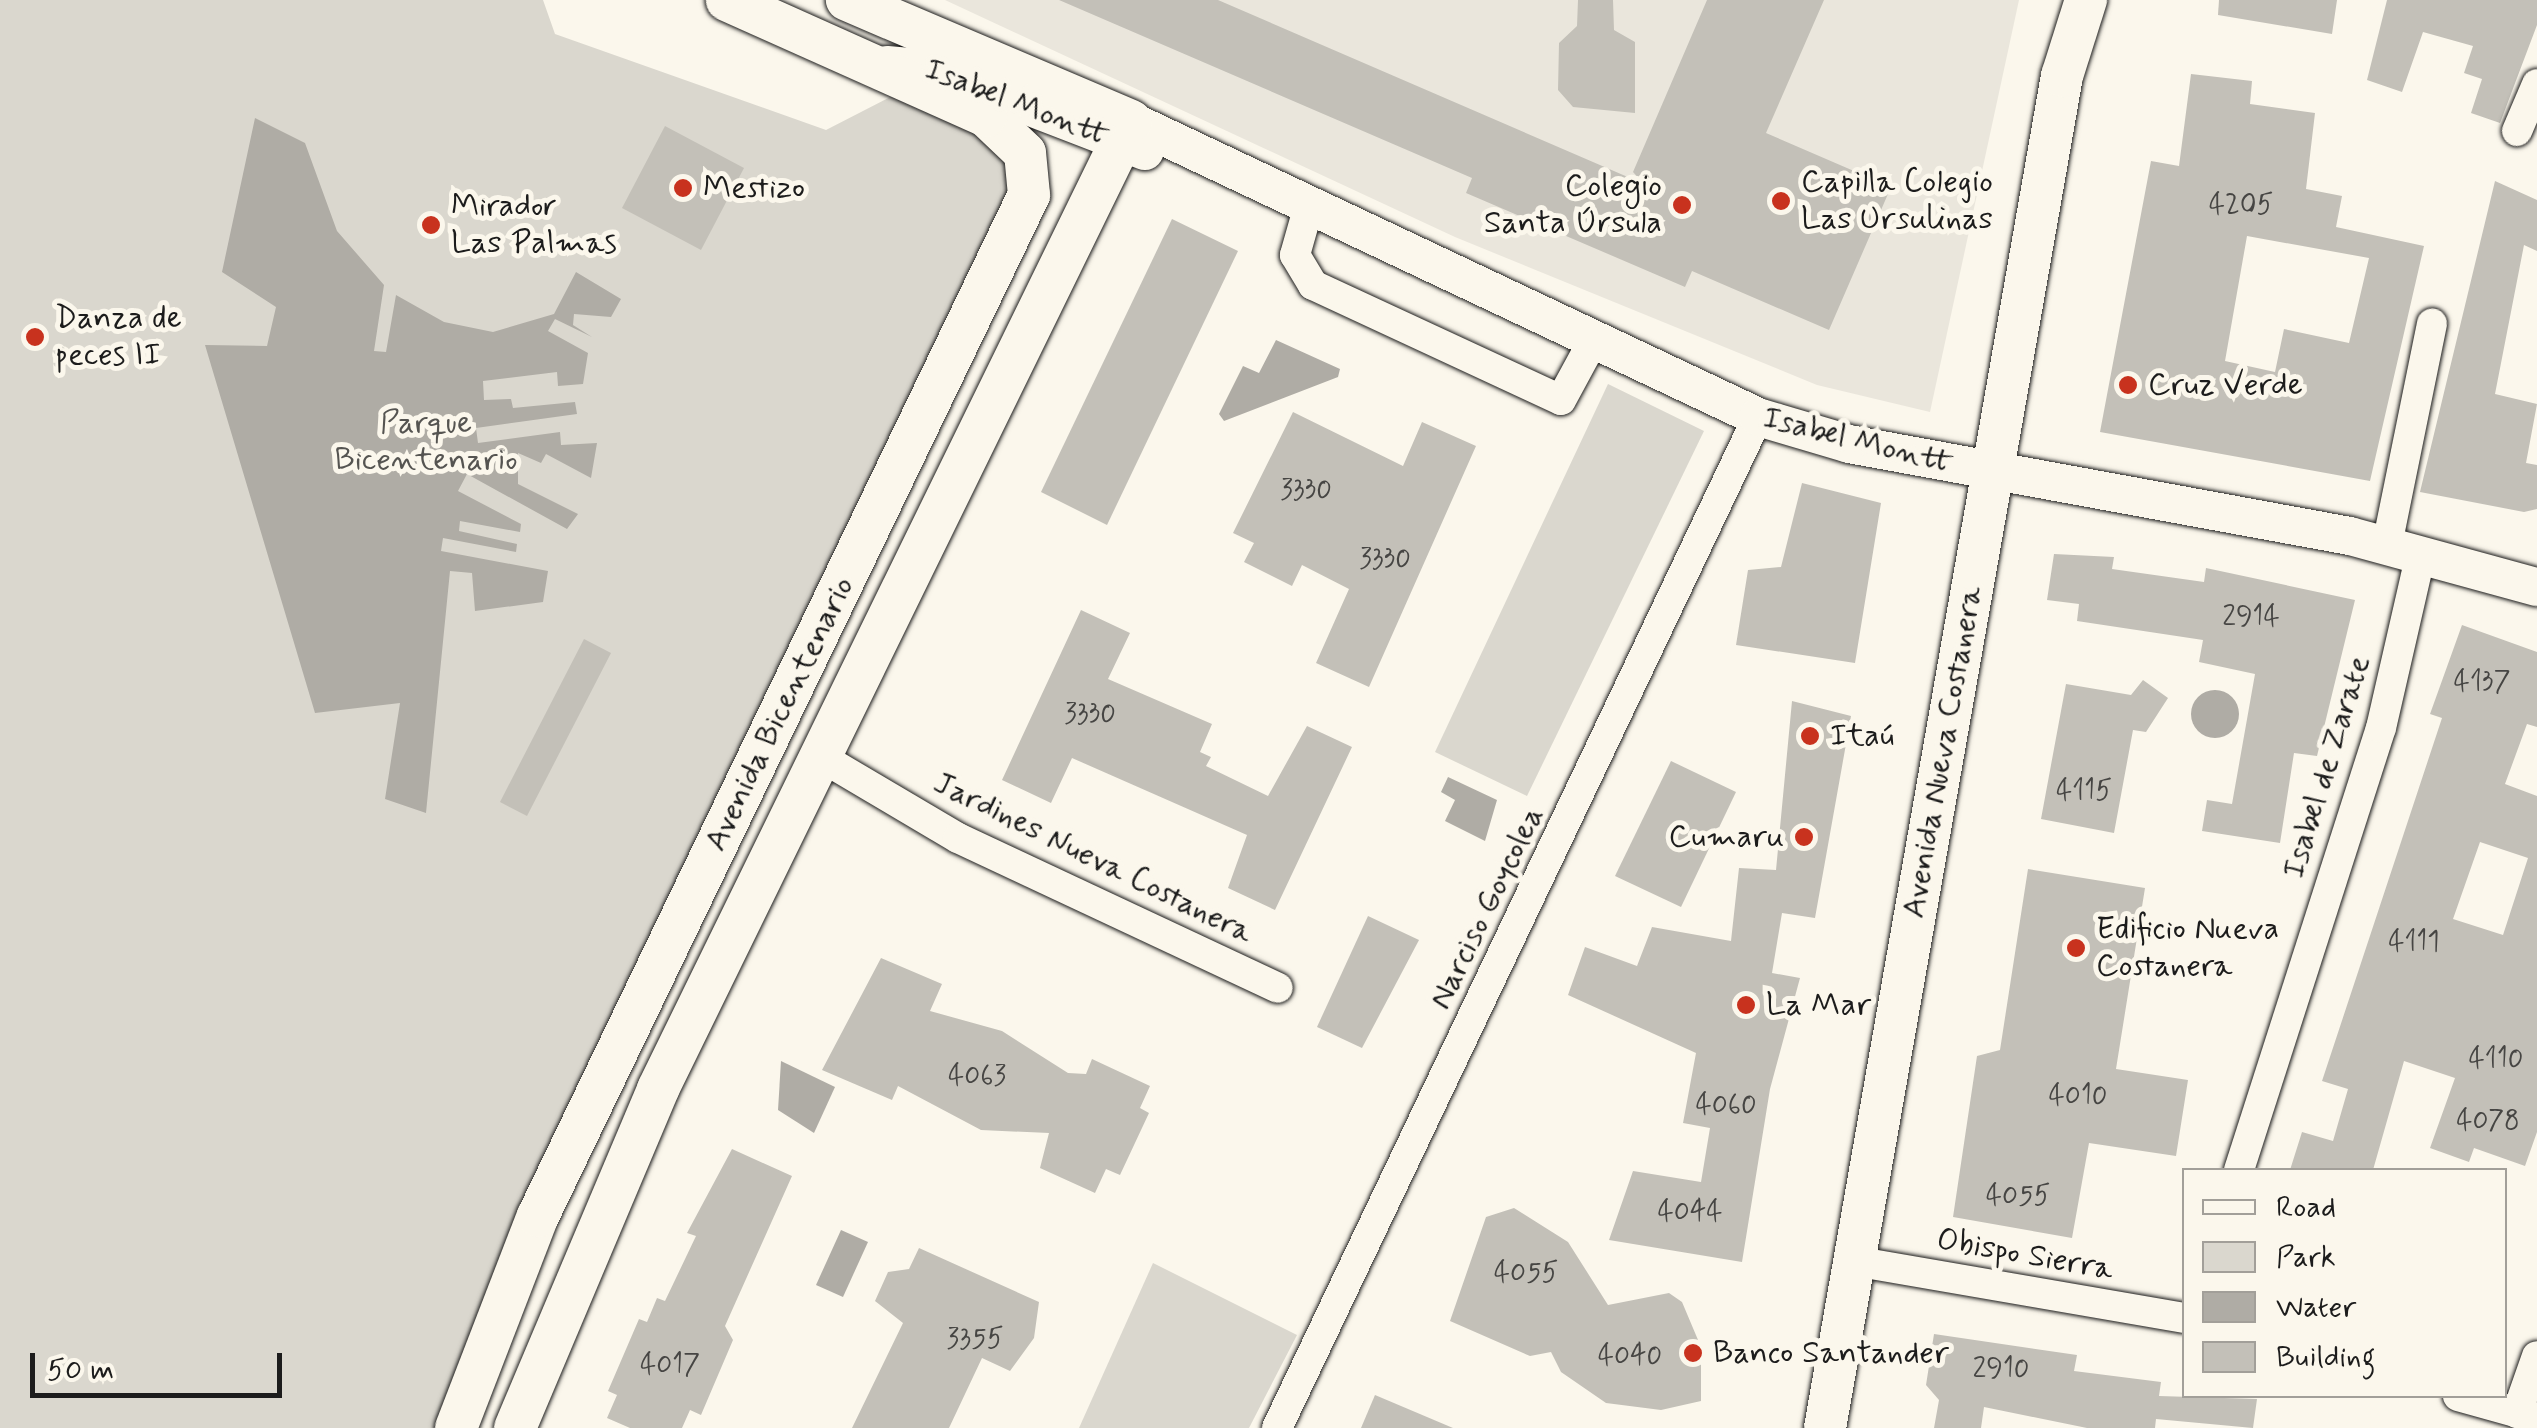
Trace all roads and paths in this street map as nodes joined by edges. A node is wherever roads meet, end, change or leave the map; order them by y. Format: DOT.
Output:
graph roads {
  1 [pos="726,0"];
  2 [pos="848,0"];
  3 [pos="2058,0"];
  4 [pos="2086,0"];
  5 [pos="886,64"];
  6 [pos="2062,76"];
  7 [pos="2537,84"];
  8 [pos="2517,131"];
  9 [pos="1126,132"];
  10 [pos="1308,209"];
  11 [pos="2432,324"];
  12 [pos="1594,339"];
  13 [pos="1758,417"];
  14 [pos="1992,472"];
  15 [pos="2404,549"];
  16 [pos="2537,587"];
  17 [pos="826,760"];
  18 [pos="1278,988"];
  19 [pos="2240,1168"];
  20 [pos="1854,1261"];
  21 [pos="2182,1318"];
  22 [pos="2537,1356"];
  23 [pos="2465,1398"];
  24 [pos="2527,1415"];
  25 [pos="456,1428"];
  26 [pos="515,1428"];
  27 [pos="1277,1428"];
  28 [pos="1825,1428"];
  1 -- 5 [label="main road, Isabel Montt"];
  2 -- 9 [label="main road, Isabel Montt"];
  3 -- 6 [label="main road, Avenida Nueva Costanera"];
  4 -- 6 [label="main road, Avenida Nueva Costanera"];
  5 -- 9 [label="street, Isabel Montt"];
  5 -- 25 [label="main road, Avenida Bicentenario"];
  6 -- 14 [label="main road, Avenida Nueva Costanera"];
  7 -- 8 [label="street"];
  9 -- 10 [label="street, Isabel Montt"];
  9 -- 17 [label="main road, Avenida Bicentenario"];
  10 -- 12 [label="street, Isabel Montt"];
  10 -- 12 [label="street"];
  11 -- 15 [label="street"];
  12 -- 13 [label="street, Isabel Montt"];
  13 -- 14 [label="street, Isabel Montt"];
  13 -- 27 [label="street, Narciso Goycolea"];
  14 -- 15 [label="street, Isabel Montt"];
  14 -- 20 [label="main road, Avenida Nueva Costanera"];
  15 -- 16 [label="street, Isabel Montt"];
  15 -- 19 [label="street, Isabel de Zarate"];
  17 -- 18 [label="street, Jardines Nueva Costanera"];
  17 -- 26 [label="main road, Avenida Bicentenario"];
  20 -- 21 [label="street, Obispo Sierra"];
  20 -- 28 [label="main road, Avenida Nueva Costanera"];
  22 -- 24 [label="street"];
  23 -- 24 [label="street"];
}
